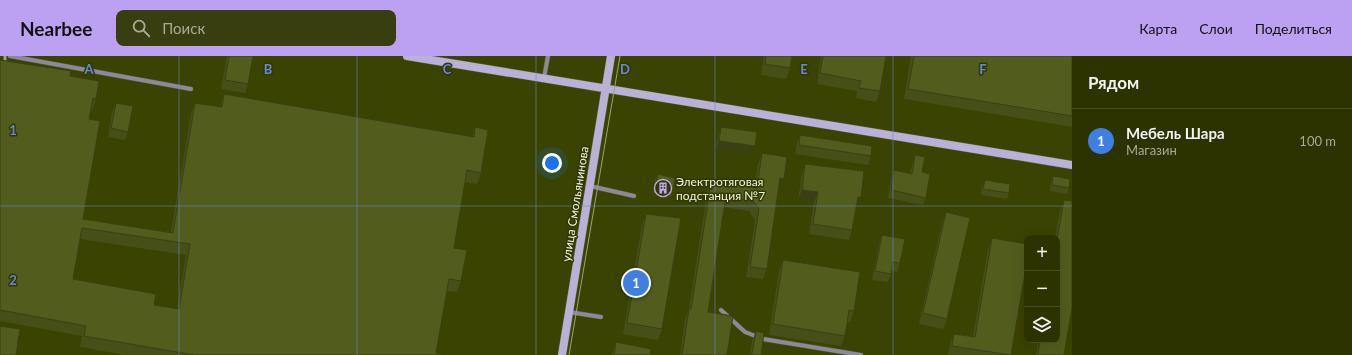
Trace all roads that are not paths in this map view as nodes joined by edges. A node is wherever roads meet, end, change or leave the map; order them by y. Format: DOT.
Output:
graph roads {
  1 [pos="10,56"];
  2 [pos="407,56"];
  3 [pos="548,56"];
  4 [pos="611,56"];
  5 [pos="544,79"];
  6 [pos="191,89"];
  7 [pos="605,89"];
  8 [pos="1072,165"];
  9 [pos="590,186"];
  10 [pos="634,196"];
  11 [pos="721,310"];
  12 [pos="569,312"];
  13 [pos="601,317"];
  14 [pos="562,355"];
  15 [pos="862,355"];
  1 -- 6 [label="lane"];
  2 -- 5 [label="street"];
  3 -- 5 [label="lane"];
  4 -- 7 [label="street, улица Смольянинова"];
  5 -- 7 [label="street"];
  7 -- 8 [label="street"];
  7 -- 9 [label="street, улица Смольянинова"];
  9 -- 10 [label="lane"];
  9 -- 12 [label="street, улица Смольянинова"];
  11 -- 15 [label="lane"];
  12 -- 13 [label="lane"];
  12 -- 14 [label="street, улица Смольянинова"];
}
